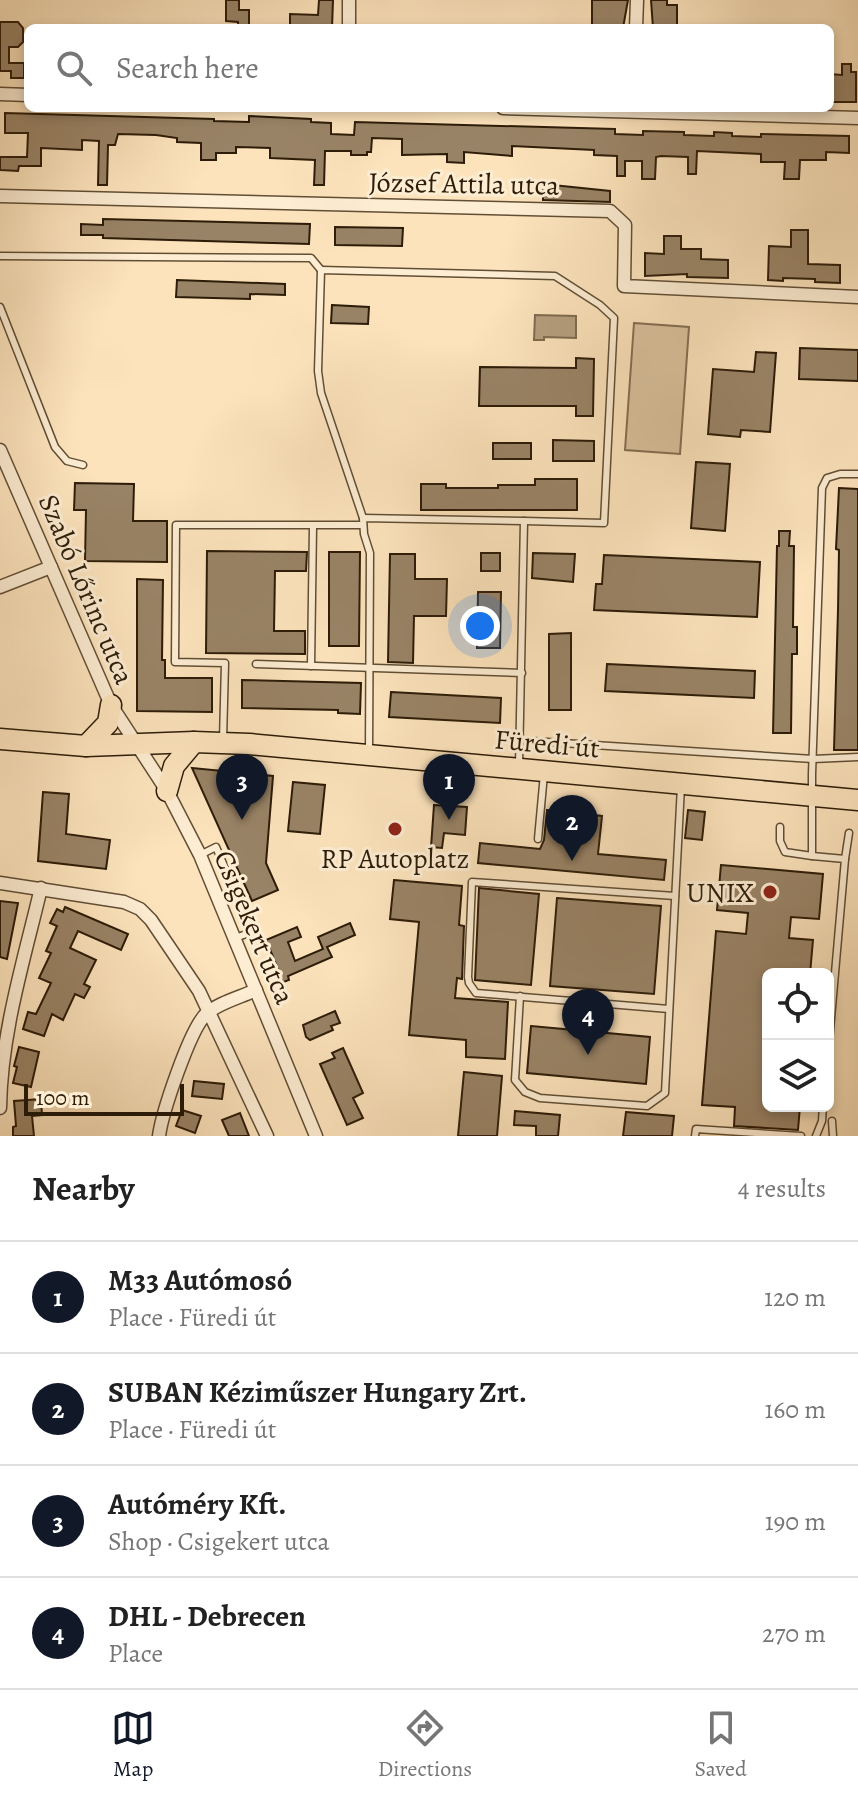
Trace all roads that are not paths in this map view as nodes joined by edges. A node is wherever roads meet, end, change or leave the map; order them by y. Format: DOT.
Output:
graph roads {
  1 [pos="349,0"];
  2 [pos="637,0"];
  3 [pos="349,24"];
  4 [pos="636,24"];
  5 [pos="0,94"];
  6 [pos="24,95"];
  7 [pos="690,112"];
  8 [pos="858,118"];
  9 [pos="0,196"];
  10 [pos="0,256"];
  11 [pos="321,270"];
  12 [pos="858,297"];
  13 [pos="0,307"];
  14 [pos="0,450"];
  15 [pos="83,465"];
  16 [pos="858,474"];
  17 [pos="524,521"];
  18 [pos="363,522"];
  19 [pos="313,526"];
  20 [pos="51,567"];
  21 [pos="0,587"];
  22 [pos="256,664"];
  23 [pos="311,666"];
  24 [pos="368,668"];
  25 [pos="522,673"];
  26 [pos="111,705"];
  27 [pos="0,739"];
  28 [pos="531,741"];
  29 [pos="194,742"];
  30 [pos="223,743"];
  31 [pos="135,744"];
  32 [pos="86,746"];
  33 [pos="368,755"];
  34 [pos="858,757"];
  35 [pos="813,759"];
  36 [pos="519,769"];
  37 [pos="544,771"];
  38 [pos="681,783"];
  39 [pos="167,791"];
  40 [pos="812,795"];
  41 [pos="858,800"];
  42 [pos="780,827"];
  43 [pos="849,833"];
  44 [pos="538,839"];
  45 [pos="200,855"];
  46 [pos="812,856"];
  47 [pos="845,859"];
  48 [pos="0,883"];
  49 [pos="41,888"];
  50 [pos="675,896"];
  51 [pos="235,938"];
  52 [pos="256,990"];
  53 [pos="520,996"];
  54 [pos="669,1009"];
  55 [pos="209,1011"];
  56 [pos="829,1040"];
  57 [pos="0,1108"];
  58 [pos="823,1112"];
  59 [pos="832,1121"];
  60 [pos="159,1136"];
  61 [pos="267,1136"];
  62 [pos="316,1136"];
  63 [pos="695,1136"];
  64 [pos="801,1136"];
  65 [pos="816,1136"];
  66 [pos="833,1136"];
  1 -- 3 [label="street"];
  2 -- 4 [label="street"];
  5 -- 6 [label="street"];
  7 -- 8 [label="street"];
  9 -- 12 [label="street, József Attila utca"];
  10 -- 11 [label="lane"];
  11 -- 17 [label="lane"];
  11 -- 18 [label="lane"];
  13 -- 15 [label="lane"];
  14 -- 20 [label="street, Szabó Lőrinc utca"];
  16 -- 35 [label="lane"];
  17 -- 18 [label="lane"];
  17 -- 25 [label="lane"];
  18 -- 19 [label="lane"];
  18 -- 24 [label="lane"];
  19 -- 23 [label="lane"];
  19 -- 30 [label="lane"];
  20 -- 21 [label="street"];
  20 -- 26 [label="street, Szabó Lőrinc utca"];
  22 -- 23 [label="lane"];
  23 -- 24 [label="lane"];
  24 -- 25 [label="lane"];
  24 -- 33 [label="lane"];
  25 -- 36 [label="lane"];
  26 -- 31 [label="street, Szabó Lőrinc utca"];
  26 -- 32 [label="main road"];
  27 -- 32 [label="main road, Füredi út"];
  28 -- 35 [label="lane"];
  29 -- 30 [label="main road, Füredi út"];
  29 -- 31 [label="main road, Füredi út"];
  29 -- 39 [label="main road"];
  30 -- 33 [label="main road, Füredi út"];
  31 -- 32 [label="main road, Füredi út"];
  31 -- 39 [label="street, Csigekert utca"];
  33 -- 36 [label="main road, Füredi út"];
  34 -- 35 [label="lane"];
  35 -- 40 [label="lane"];
  36 -- 37 [label="main road, Füredi út"];
  37 -- 38 [label="main road, Füredi út"];
  37 -- 44 [label="lane"];
  38 -- 40 [label="main road, Füredi út"];
  38 -- 50 [label="lane"];
  39 -- 45 [label="street, Csigekert utca"];
  40 -- 41 [label="main road, Füredi út"];
  40 -- 46 [label="lane"];
  42 -- 46 [label="lane"];
  43 -- 47 [label="lane"];
  45 -- 51 [label="street, Csigekert utca"];
  45 -- 51 [label="lane"];
  46 -- 47 [label="lane"];
  47 -- 56 [label="lane"];
  48 -- 49 [label="street"];
  49 -- 55 [label="street"];
  49 -- 57 [label="street"];
  50 -- 53 [label="lane"];
  50 -- 54 [label="lane"];
  51 -- 52 [label="street, Csigekert utca"];
  52 -- 55 [label="street"];
  52 -- 62 [label="street, Csigekert utca"];
  53 -- 54 [label="lane"];
  53 -- 54 [label="lane"];
  55 -- 60 [label="street"];
  55 -- 61 [label="street"];
  58 -- 65 [label="lane"];
  59 -- 66 [label="lane"];
  63 -- 64 [label="lane"];
}
